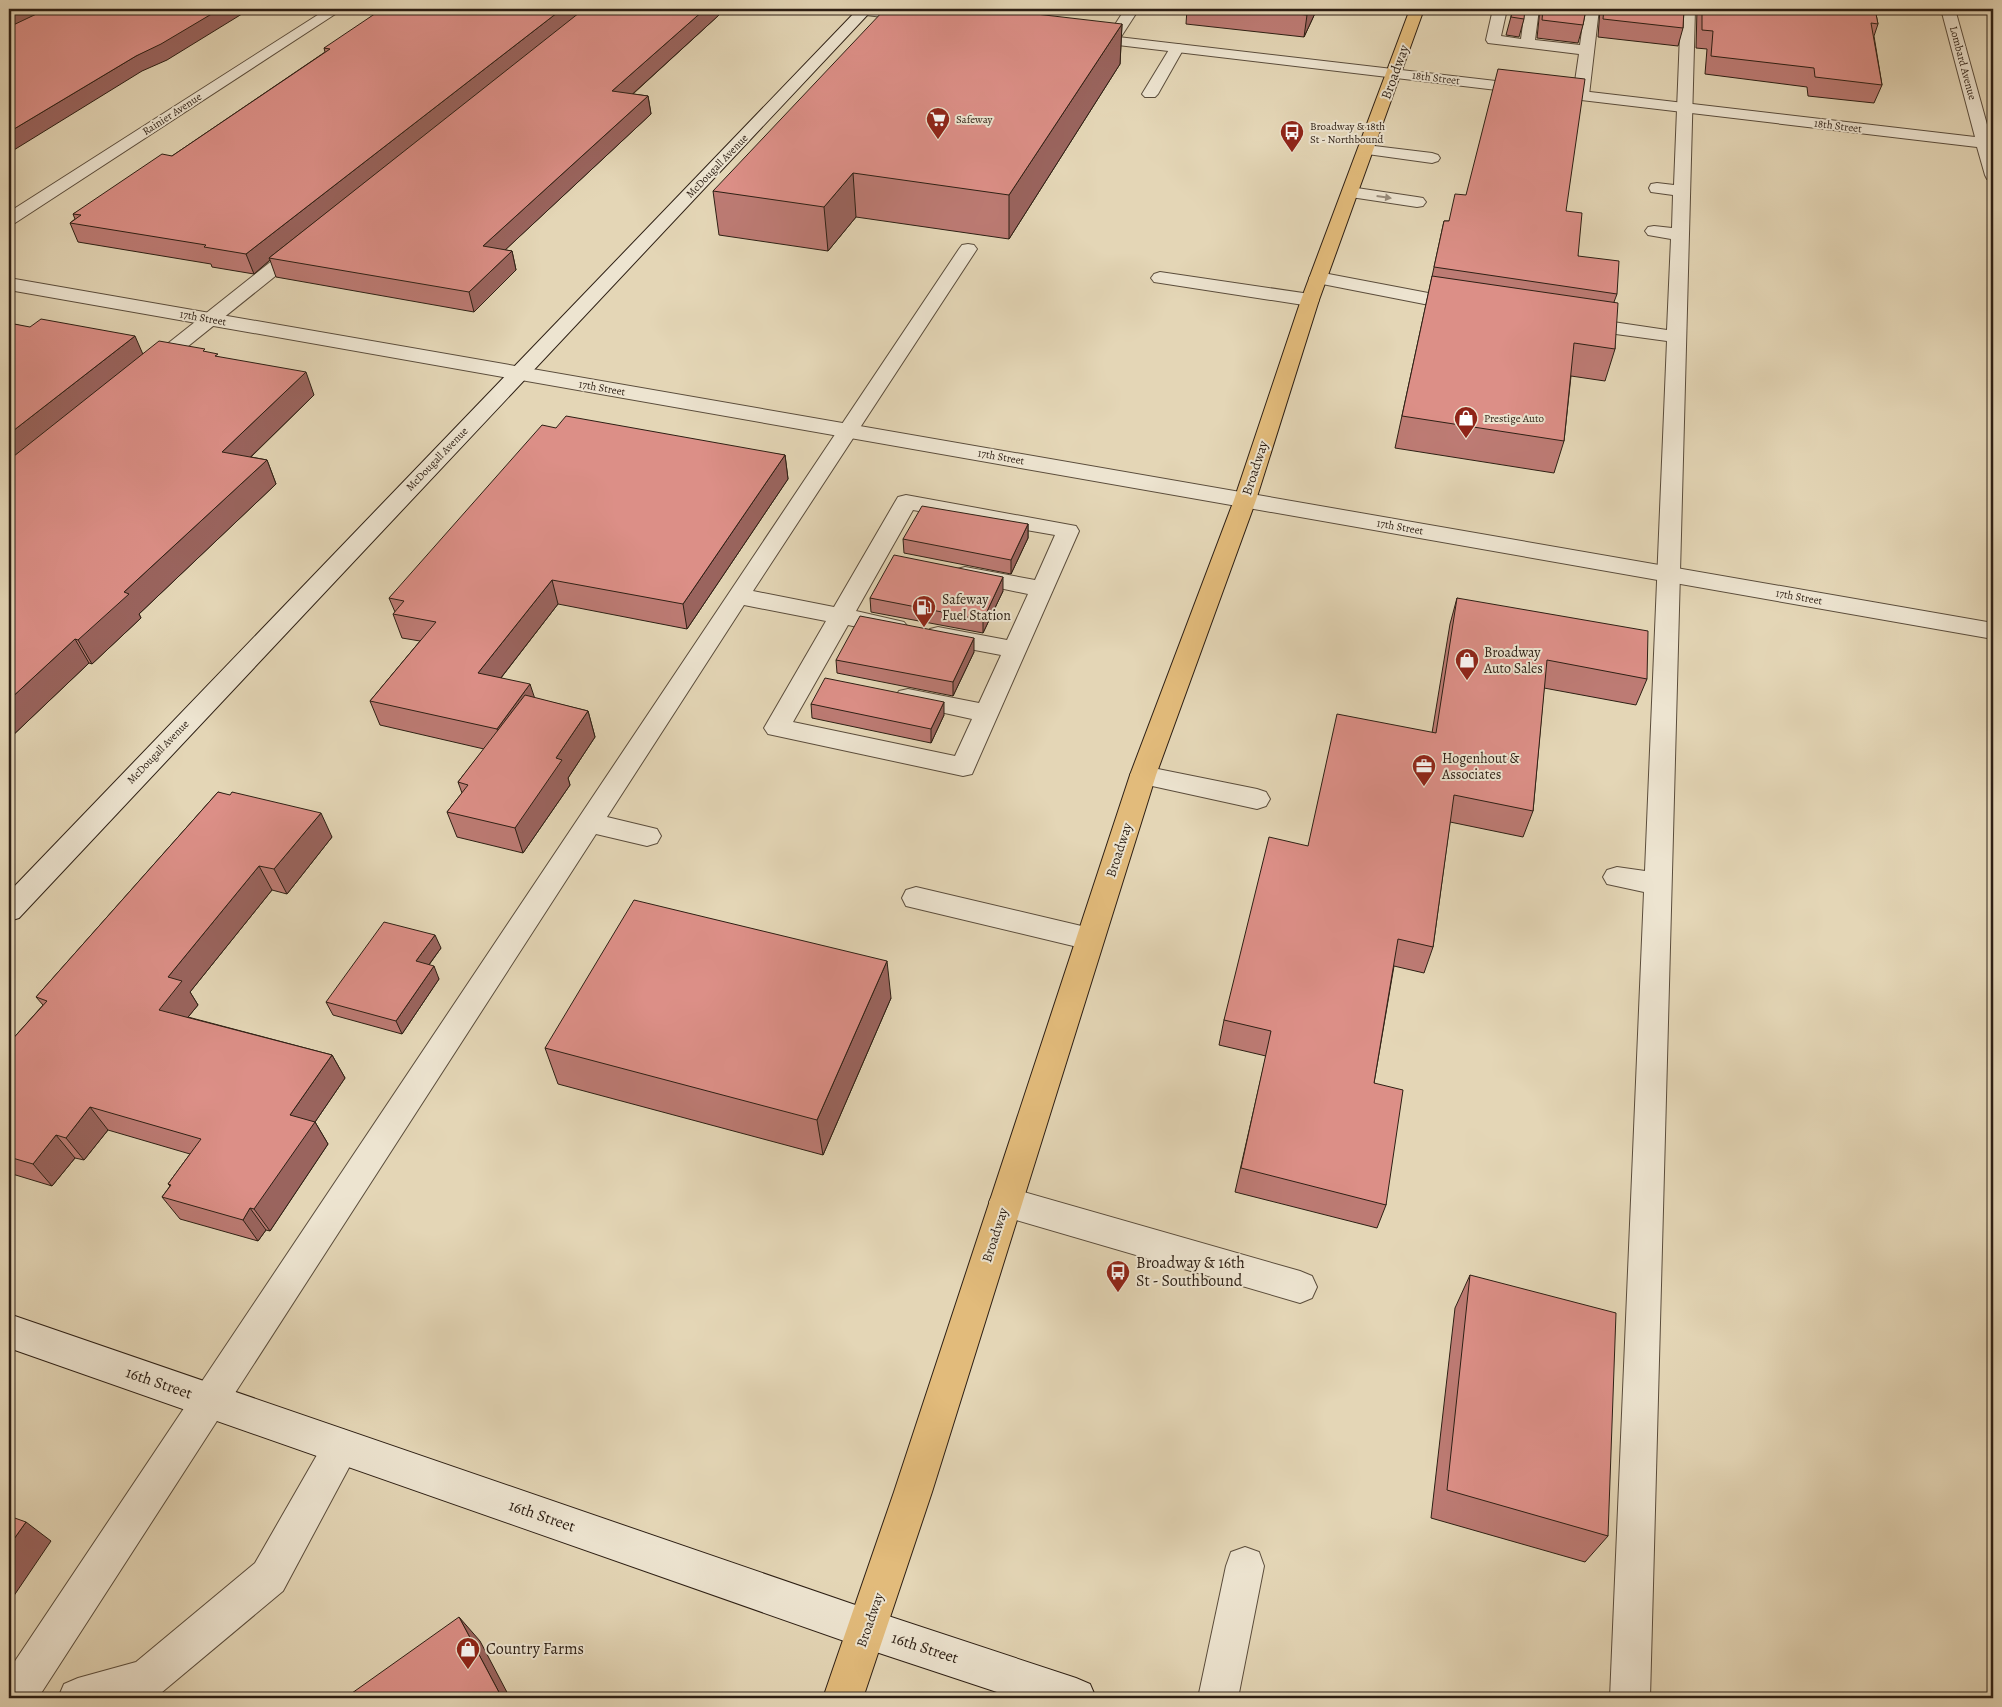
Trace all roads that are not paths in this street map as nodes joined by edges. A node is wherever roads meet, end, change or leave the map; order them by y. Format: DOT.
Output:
graph roads {
  1 [pos="336,9"];
  2 [pos="860,9"];
  3 [pos="1129,9"];
  4 [pos="1417,9"];
  5 [pos="1500,9"];
  6 [pos="1532,9"];
  7 [pos="1592,9"];
  8 [pos="1688,9"];
  9 [pos="1948,9"];
  10 [pos="934,19"];
  11 [pos="1072,35"];
  12 [pos="1112,40"];
  13 [pos="1527,44"];
  14 [pos="1177,48"];
  15 [pos="1586,50"];
  16 [pos="1395,73"];
  17 [pos="1150,94"];
  18 [pos="1581,96"];
  19 [pos="1684,108"];
  20 [pos="1989,144"];
  21 [pos="1366,150"];
  22 [pos="1432,158"];
  23 [pos="1993,175"];
  24 [pos="1350,192"];
  25 [pos="1417,202"];
  26 [pos="9,220"];
  27 [pos="318,233"];
  28 [pos="968,249"];
  29 [pos="1160,278"];
  30 [pos="1318,278"];
  31 [pos="9,284"];
  32 [pos="1310,300"];
  33 [pos="1483,308"];
  34 [pos="210,320"];
  35 [pos="1561,320"];
  36 [pos="1677,337"];
  37 [pos="519,374"];
  38 [pos="132,381"];
  39 [pos="847,431"];
  40 [pos="1245,500"];
  41 [pos="940,569"];
  42 [pos="1669,574"];
  43 [pos="1042,589"];
  44 [pos="738,596"];
  45 [pos="841,616"];
  46 [pos="1993,631"];
  47 [pos="1016,650"];
  48 [pos="882,692"];
  49 [pos="987,713"];
  50 [pos="1143,775"];
  51 [pos="1258,799"];
  52 [pos="589,822"];
  53 [pos="647,836"];
  54 [pos="1617,877"];
  55 [pos="1658,884"];
  56 [pos="916,898"];
  57 [pos="9,910"];
  58 [pos="1090,939"];
  59 [pos="1006,1202"];
  60 [pos="1300,1287"];
  61 [pos="9,1331"];
  62 [pos="209,1401"];
  63 [pos="342,1447"];
  64 [pos="1245,1566"];
  65 [pos="867,1629"];
  66 [pos="14,1698"];
  67 [pos="78,1698"];
  68 [pos="843,1698"];
  69 [pos="1076,1698"];
  70 [pos="1218,1698"];
  71 [pos="1630,1698"];
  1 -- 26 [label="street, Rainier Avenue"];
  2 -- 10 [label="street"];
  2 -- 37 [label="street, McDougall Avenue"];
  3 -- 12 [label="street"];
  4 -- 16 [label="main road, Broadway"];
  5 -- 13 [label="street"];
  6 -- 13 [label="street"];
  7 -- 15 [label="street"];
  8 -- 19 [label="street"];
  9 -- 20 [label="street, Lombard Avenue"];
  11 -- 12 [label="street, 18th Street"];
  12 -- 14 [label="street, 18th Street"];
  13 -- 15 [label="street"];
  14 -- 16 [label="street, 18th Street"];
  14 -- 17 [label="street"];
  15 -- 18 [label="street"];
  16 -- 18 [label="street, 18th Street"];
  16 -- 21 [label="main road, Broadway"];
  18 -- 19 [label="street, 18th Street"];
  19 -- 20 [label="street, 18th Street"];
  19 -- 36 [label="street"];
  20 -- 23 [label="street, Lombard Avenue"];
  21 -- 22 [label="street"];
  21 -- 24 [label="main road, Broadway"];
  24 -- 25 [label="street, one-way"];
  24 -- 30 [label="main road, Broadway"];
  27 -- 34 [label="street"];
  28 -- 39 [label="street"];
  29 -- 32 [label="street"];
  30 -- 32 [label="main road, Broadway"];
  30 -- 33 [label="street"];
  31 -- 34 [label="street, 17th Street"];
  32 -- 40 [label="main road, Broadway"];
  34 -- 37 [label="street, 17th Street"];
  34 -- 38 [label="street"];
  35 -- 36 [label="street"];
  36 -- 42 [label="street"];
  37 -- 39 [label="street, 17th Street"];
  37 -- 57 [label="street, McDougall Avenue"];
  39 -- 40 [label="street, 17th Street"];
  39 -- 44 [label="street"];
  40 -- 42 [label="street, 17th Street"];
  40 -- 50 [label="main road, Broadway"];
  41 -- 43 [label="street"];
  42 -- 46 [label="street, 17th Street"];
  42 -- 55 [label="street"];
  43 -- 45 [label="street"];
  43 -- 47 [label="street"];
  44 -- 45 [label="street"];
  44 -- 52 [label="street"];
  45 -- 47 [label="street"];
  45 -- 49 [label="street"];
  47 -- 49 [label="street"];
  48 -- 49 [label="street"];
  50 -- 51 [label="street"];
  50 -- 58 [label="main road, Broadway"];
  52 -- 53 [label="street"];
  52 -- 62 [label="street"];
  54 -- 55 [label="street"];
  55 -- 71 [label="street"];
  56 -- 58 [label="street"];
  58 -- 59 [label="main road, Broadway"];
  59 -- 60 [label="street"];
  59 -- 65 [label="main road, Broadway"];
  61 -- 62 [label="street, 16th Street"];
  62 -- 63 [label="street, 16th Street"];
  62 -- 66 [label="street"];
  63 -- 65 [label="street, 16th Street"];
  63 -- 67 [label="street"];
  64 -- 70 [label="street"];
  65 -- 68 [label="main road, Broadway"];
  65 -- 69 [label="street, 16th Street"];
}
